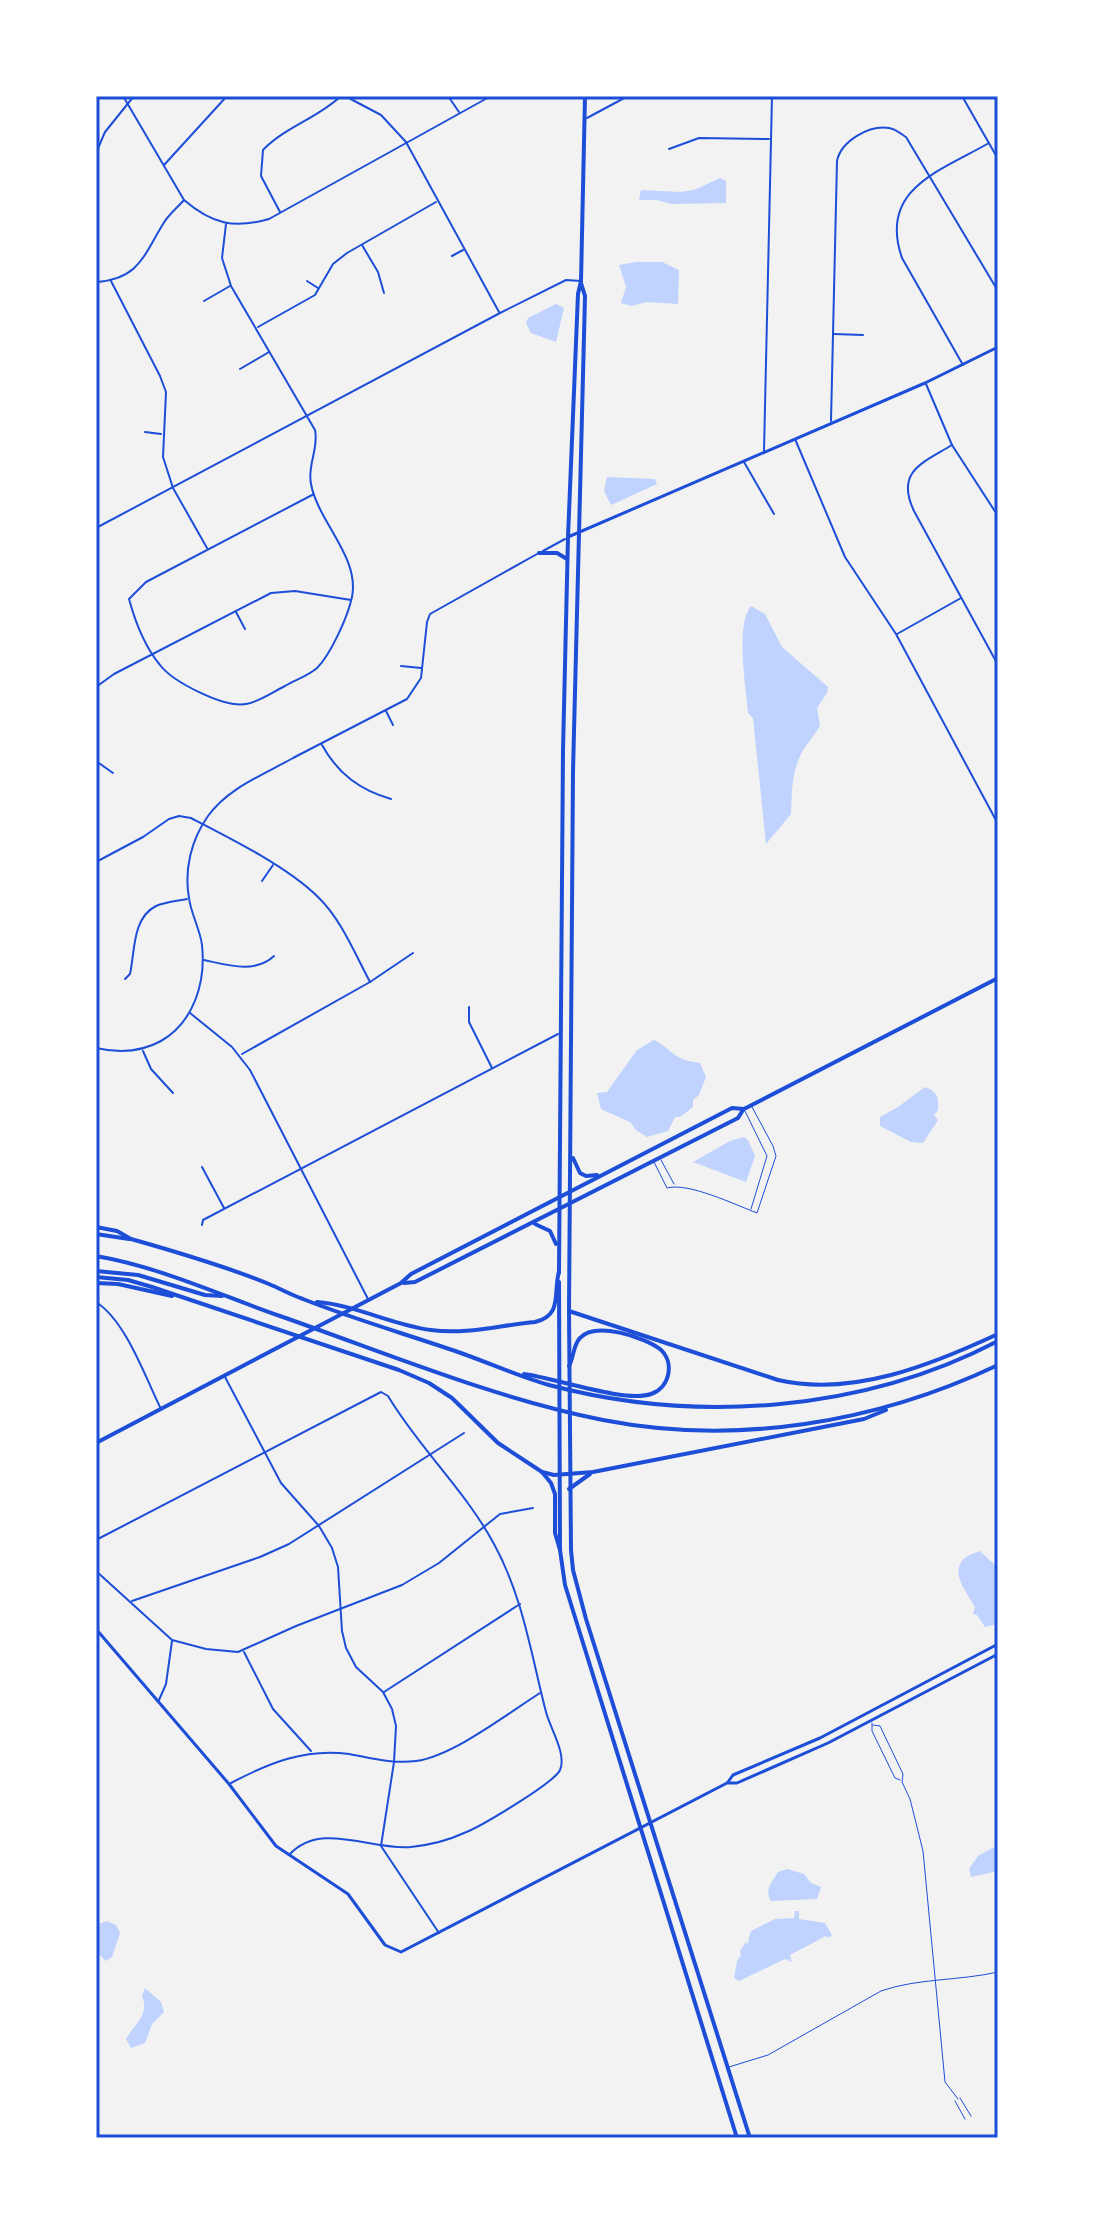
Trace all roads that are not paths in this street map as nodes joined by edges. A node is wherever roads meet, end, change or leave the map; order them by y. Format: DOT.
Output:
graph roads {
  1 [pos="123,96"];
  2 [pos="134,96"];
  3 [pos="227,96"];
  4 [pos="343,96"];
  5 [pos="448,96"];
  6 [pos="491,96"];
  7 [pos="585,96"];
  8 [pos="628,96"];
  9 [pos="772,96"];
  10 [pos="962,96"];
  11 [pos="127,103"];
  12 [pos="459,113"];
  13 [pos="584,120"];
  14 [pos="770,139"];
  15 [pos="406,142"];
  16 [pos="989,143"];
  17 [pos="669,149"];
  18 [pos="96,153"];
  19 [pos="998,159"];
  20 [pos="163,166"];
  21 [pos="931,176"];
  22 [pos="184,200"];
  23 [pos="437,201"];
  24 [pos="281,213"];
  25 [pos="226,224"];
  26 [pos="362,244"];
  27 [pos="464,249"];
  28 [pos="452,256"];
  29 [pos="111,281"];
  30 [pos="307,281"];
  31 [pos="581,281"];
  32 [pos="96,282"];
  33 [pos="231,286"];
  34 [pos="319,288"];
  35 [pos="998,291"];
  36 [pos="384,293"];
  37 [pos="204,301"];
  38 [pos="500,313"];
  39 [pos="256,328"];
  40 [pos="832,334"];
  41 [pos="863,335"];
  42 [pos="998,347"];
  43 [pos="270,352"];
  44 [pos="963,365"];
  45 [pos="240,369"];
  46 [pos="925,383"];
  47 [pos="307,417"];
  48 [pos="831,423"];
  49 [pos="145,432"];
  50 [pos="163,434"];
  51 [pos="794,438"];
  52 [pos="952,445"];
  53 [pos="764,453"];
  54 [pos="743,461"];
  55 [pos="173,488"];
  56 [pos="314,494"];
  57 [pos="774,514"];
  58 [pos="998,516"];
  59 [pos="96,528"];
  60 [pos="580,530"];
  61 [pos="568,537"];
  62 [pos="208,549"];
  63 [pos="539,553"];
  64 [pos="568,560"];
  65 [pos="962,598"];
  66 [pos="352,600"];
  67 [pos="236,611"];
  68 [pos="245,629"];
  69 [pos="896,634"];
  70 [pos="153,654"];
  71 [pos="998,665"];
  72 [pos="401,666"];
  73 [pos="422,668"];
  74 [pos="96,687"];
  75 [pos="386,710"];
  76 [pos="393,725"];
  77 [pos="321,743"];
  78 [pos="96,761"];
  79 [pos="113,773"];
  80 [pos="391,799"];
  81 [pos="203,824"];
  82 [pos="998,824"];
  83 [pos="96,862"];
  84 [pos="274,864"];
  85 [pos="262,881"];
  86 [pos="189,899"];
  87 [pos="413,953"];
  88 [pos="274,956"];
  89 [pos="201,959"];
  90 [pos="998,978"];
  91 [pos="125,979"];
  92 [pos="370,982"];
  93 [pos="469,1007"];
  94 [pos="190,1013"];
  95 [pos="561,1032"];
  96 [pos="571,1033"];
  97 [pos="96,1048"];
  98 [pos="142,1050"];
  99 [pos="240,1055"];
  100 [pos="492,1069"];
  101 [pos="173,1093"];
  102 [pos="751,1105"];
  103 [pos="744,1109"];
  104 [pos="571,1152"];
  105 [pos="660,1158"];
  106 [pos="653,1161"];
  107 [pos="202,1167"];
  108 [pos="302,1169"];
  109 [pos="602,1174"];
  110 [pos="675,1186"];
  111 [pos="571,1190"];
  112 [pos="558,1196"];
  113 [pos="571,1203"];
  114 [pos="224,1209"];
  115 [pos="558,1210"];
  116 [pos="750,1210"];
  117 [pos="532,1224"];
  118 [pos="202,1225"];
  119 [pos="96,1227"];
  120 [pos="96,1234"];
  121 [pos="131,1239"];
  122 [pos="558,1254"];
  123 [pos="96,1256"];
  124 [pos="96,1271"];
  125 [pos="559,1271"];
  126 [pos="96,1280"];
  127 [pos="401,1283"];
  128 [pos="228,1296"];
  129 [pos="306,1300"];
  130 [pos="369,1300"];
  131 [pos="96,1302"];
  132 [pos="569,1311"];
  133 [pos="559,1333"];
  134 [pos="998,1334"];
  135 [pos="998,1341"];
  136 [pos="998,1365"];
  137 [pos="569,1366"];
  138 [pos="225,1376"];
  139 [pos="589,1392"];
  140 [pos="903,1403"];
  141 [pos="161,1409"];
  142 [pos="464,1433"];
  143 [pos="96,1443"];
  144 [pos="266,1453"];
  145 [pos="430,1454"];
  146 [pos="542,1472"];
  147 [pos="593,1472"];
  148 [pos="569,1473"];
  149 [pos="560,1474"];
  150 [pos="569,1489"];
  151 [pos="533,1508"];
  152 [pos="483,1525"];
  153 [pos="319,1526"];
  154 [pos="96,1540"];
  155 [pos="560,1550"];
  156 [pos="96,1571"];
  157 [pos="132,1601"];
  158 [pos="521,1604"];
  159 [pos="341,1609"];
  160 [pos="96,1629"];
  161 [pos="172,1640"];
  162 [pos="998,1644"];
  163 [pos="243,1651"];
  164 [pos="998,1654"];
  165 [pos="383,1692"];
  166 [pos="541,1692"];
  167 [pos="158,1701"];
  168 [pos="872,1723"];
  169 [pos="312,1753"];
  170 [pos="394,1762"];
  171 [pos="902,1782"];
  172 [pos="727,1783"];
  173 [pos="229,1784"];
  174 [pos="650,1822"];
  175 [pos="639,1827"];
  176 [pos="381,1846"];
  177 [pos="288,1855"];
  178 [pos="439,1933"];
  179 [pos="998,1972"];
  180 [pos="936,1981"];
  181 [pos="728,2068"];
  182 [pos="955,2101"];
  183 [pos="971,2116"];
  184 [pos="965,2119"];
  185 [pos="737,2138"];
  186 [pos="750,2138"];
  1 -- 11 [label="street"];
  2 -- 11 [label="street"];
  3 -- 20 [label="street"];
  4 -- 15 [label="street"];
  4 -- 24 [label="street"];
  5 -- 12 [label="street"];
  6 -- 12 [label="street"];
  7 -- 13 [label="main road"];
  8 -- 13 [label="street"];
  9 -- 14 [label="street"];
  10 -- 16 [label="street"];
  11 -- 18 [label="street"];
  11 -- 20 [label="street"];
  12 -- 15 [label="street"];
  13 -- 31 [label="main road"];
  14 -- 17 [label="street"];
  14 -- 53 [label="street"];
  15 -- 23 [label="street"];
  15 -- 24 [label="street"];
  16 -- 19 [label="street"];
  16 -- 21 [label="street"];
  20 -- 22 [label="street"];
  21 -- 35 [label="street"];
  21 -- 40 [label="street"];
  21 -- 44 [label="street"];
  22 -- 25 [label="street"];
  22 -- 29 [label="street"];
  23 -- 26 [label="street"];
  23 -- 27 [label="street"];
  24 -- 25 [label="street"];
  25 -- 33 [label="street"];
  26 -- 34 [label="street"];
  26 -- 36 [label="street"];
  27 -- 28 [label="street"];
  27 -- 38 [label="street"];
  29 -- 32 [label="street"];
  29 -- 50 [label="street"];
  30 -- 34 [label="street"];
  31 -- 38 [label="street"];
  31 -- 60 [label="main road"];
  31 -- 61 [label="main road"];
  33 -- 37 [label="street"];
  33 -- 39 [label="street"];
  34 -- 39 [label="street"];
  38 -- 47 [label="street"];
  39 -- 43 [label="street"];
  40 -- 41 [label="street"];
  40 -- 48 [label="street"];
  42 -- 44 [label="street"];
  43 -- 45 [label="street"];
  43 -- 47 [label="street"];
  44 -- 46 [label="street"];
  46 -- 48 [label="street"];
  46 -- 52 [label="street"];
  47 -- 55 [label="street"];
  47 -- 56 [label="street"];
  48 -- 51 [label="street"];
  49 -- 50 [label="street"];
  50 -- 55 [label="street"];
  51 -- 53 [label="street"];
  51 -- 69 [label="street"];
  52 -- 58 [label="street"];
  52 -- 65 [label="street"];
  53 -- 54 [label="street"];
  54 -- 57 [label="street"];
  54 -- 60 [label="street"];
  55 -- 59 [label="street"];
  55 -- 62 [label="street"];
  56 -- 62 [label="street"];
  56 -- 66 [label="street"];
  60 -- 61 [label="street"];
  60 -- 96 [label="main road"];
  61 -- 63 [label="street"];
  61 -- 64 [label="main road"];
  62 -- 70 [label="street"];
  63 -- 64 [label="main road"];
  63 -- 73 [label="street"];
  64 -- 95 [label="main road"];
  65 -- 69 [label="street"];
  65 -- 71 [label="street"];
  66 -- 67 [label="street"];
  66 -- 70 [label="street"];
  67 -- 68 [label="street"];
  67 -- 70 [label="street"];
  69 -- 82 [label="street"];
  70 -- 74 [label="street"];
  72 -- 73 [label="street"];
  73 -- 75 [label="street"];
  75 -- 76 [label="street"];
  75 -- 77 [label="street"];
  77 -- 80 [label="street"];
  77 -- 81 [label="street"];
  78 -- 79 [label="street"];
  81 -- 83 [label="street"];
  81 -- 84 [label="street"];
  81 -- 86 [label="street"];
  84 -- 85 [label="street"];
  84 -- 92 [label="street"];
  86 -- 89 [label="street"];
  86 -- 91 [label="street"];
  87 -- 92 [label="street"];
  88 -- 89 [label="street"];
  89 -- 94 [label="street"];
  90 -- 102 [label="main road"];
  92 -- 99 [label="street"];
  93 -- 100 [label="street"];
  94 -- 98 [label="street"];
  94 -- 99 [label="street"];
  95 -- 96 [label="street"];
  95 -- 100 [label="street"];
  95 -- 112 [label="main road"];
  96 -- 104 [label="main road"];
  97 -- 98 [label="street"];
  98 -- 101 [label="street"];
  99 -- 108 [label="street"];
  100 -- 108 [label="street"];
  102 -- 103 [label="main road"];
  102 -- 116 [label="lane"];
  103 -- 105 [label="main road"];
  103 -- 109 [label="main road"];
  103 -- 116 [label="lane"];
  104 -- 109 [label="main road"];
  104 -- 111 [label="main road"];
  105 -- 106 [label="main road"];
  105 -- 110 [label="lane"];
  106 -- 110 [label="lane"];
  106 -- 113 [label="main road"];
  107 -- 114 [label="street"];
  108 -- 114 [label="street"];
  108 -- 130 [label="street"];
  109 -- 111 [label="main road"];
  110 -- 116 [label="lane"];
  111 -- 112 [label="main road"];
  111 -- 113 [label="main road"];
  112 -- 115 [label="main road"];
  112 -- 127 [label="main road"];
  113 -- 115 [label="main road"];
  113 -- 132 [label="main road"];
  114 -- 118 [label="street"];
  115 -- 117 [label="main road"];
  115 -- 122 [label="main road"];
  117 -- 122 [label="main road"];
  117 -- 127 [label="main road"];
  119 -- 121 [label="main road"];
  120 -- 121 [label="main road"];
  121 -- 129 [label="main road"];
  122 -- 125 [label="main road"];
  123 -- 128 [label="main road"];
  124 -- 128 [label="main road"];
  125 -- 129 [label="main road"];
  125 -- 133 [label="main road"];
  126 -- 146 [label="main road"];
  127 -- 130 [label="main road"];
  128 -- 140 [label="main road"];
  129 -- 139 [label="main road"];
  130 -- 138 [label="main road"];
  131 -- 141 [label="street"];
  132 -- 133 [label="main road"];
  132 -- 134 [label="main road"];
  132 -- 137 [label="main road"];
  133 -- 149 [label="main road"];
  135 -- 139 [label="main road"];
  136 -- 140 [label="main road"];
  137 -- 139 [label="main road"];
  137 -- 148 [label="main road"];
  138 -- 141 [label="main road"];
  138 -- 144 [label="street"];
  140 -- 147 [label="main road"];
  141 -- 143 [label="main road"];
  142 -- 145 [label="street"];
  144 -- 145 [label="street"];
  144 -- 153 [label="street"];
  144 -- 154 [label="street"];
  145 -- 152 [label="street"];
  145 -- 153 [label="street"];
  146 -- 149 [label="main road"];
  146 -- 155 [label="main road"];
  147 -- 148 [label="main road"];
  147 -- 150 [label="main road"];
  148 -- 149 [label="main road"];
  148 -- 150 [label="main road"];
  149 -- 155 [label="main road"];
  150 -- 174 [label="main road"];
  151 -- 152 [label="street"];
  152 -- 158 [label="street"];
  152 -- 159 [label="street"];
  153 -- 157 [label="street"];
  153 -- 159 [label="street"];
  155 -- 175 [label="main road"];
  156 -- 157 [label="street"];
  157 -- 161 [label="street"];
  158 -- 165 [label="street"];
  158 -- 166 [label="street"];
  159 -- 163 [label="street"];
  159 -- 165 [label="street"];
  160 -- 167 [label="street"];
  161 -- 163 [label="street"];
  161 -- 167 [label="street"];
  162 -- 172 [label="street"];
  163 -- 169 [label="street"];
  164 -- 168 [label="street"];
  165 -- 170 [label="street"];
  166 -- 170 [label="street"];
  166 -- 176 [label="street"];
  167 -- 173 [label="street"];
  168 -- 171 [label="lane"];
  168 -- 171 [label="lane"];
  168 -- 172 [label="street"];
  169 -- 170 [label="street"];
  169 -- 173 [label="street"];
  170 -- 176 [label="street"];
  171 -- 180 [label="lane"];
  172 -- 174 [label="street"];
  173 -- 177 [label="street"];
  174 -- 175 [label="street"];
  174 -- 181 [label="main road"];
  175 -- 178 [label="street"];
  175 -- 185 [label="main road"];
  176 -- 177 [label="street"];
  176 -- 178 [label="street"];
  177 -- 178 [label="street"];
  179 -- 180 [label="lane"];
  180 -- 181 [label="lane"];
  180 -- 183 [label="lane"];
  181 -- 186 [label="main road"];
  182 -- 184 [label="lane"];
}
